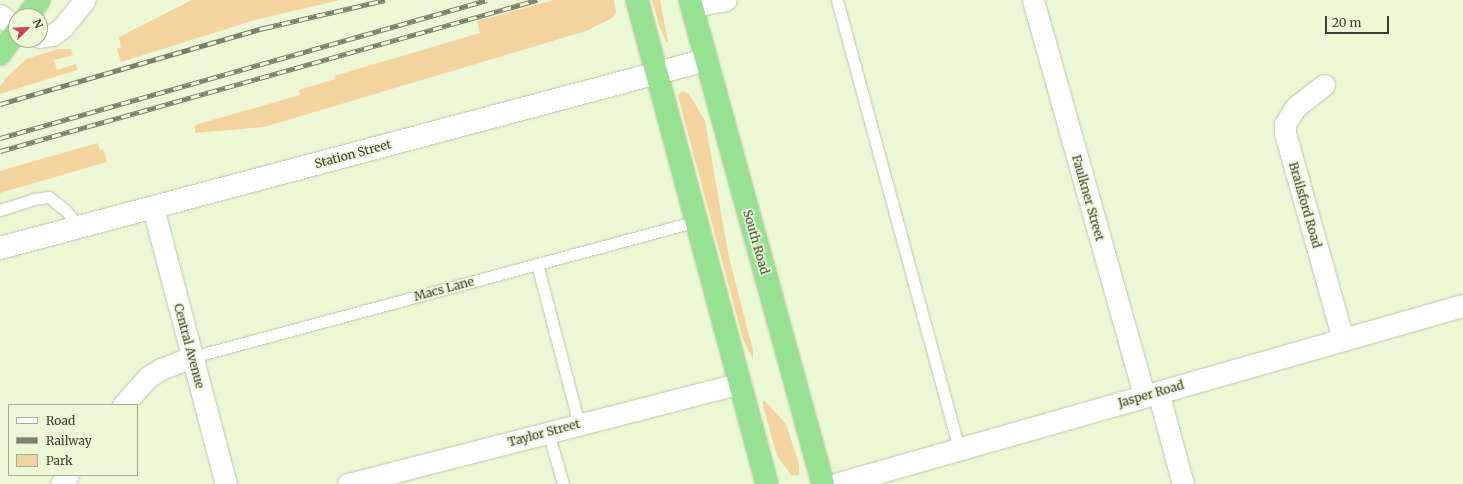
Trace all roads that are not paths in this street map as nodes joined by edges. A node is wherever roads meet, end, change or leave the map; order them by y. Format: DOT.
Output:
graph roads {
  1 [pos="84,0"];
  2 [pos="637,0"];
  3 [pos="725,0"];
  4 [pos="837,0"];
  5 [pos="1033,0"];
  6 [pos="691,3"];
  7 [pos="48,35"];
  8 [pos="8,43"];
  9 [pos="0,54"];
  10 [pos="706,60"];
  11 [pos="657,73"];
  12 [pos="1324,85"];
  13 [pos="153,208"];
  14 [pos="0,210"];
  15 [pos="697,221"];
  16 [pos="80,227"];
  17 [pos="0,248"];
  18 [pos="537,264"];
  19 [pos="1463,306"];
  20 [pos="1343,340"];
  21 [pos="192,357"];
  22 [pos="740,383"];
  23 [pos="1151,394"];
  24 [pos="124,404"];
  25 [pos="579,424"];
  26 [pos="548,432"];
  27 [pos="959,450"];
  28 [pos="67,476"];
  29 [pos="61,484"];
  30 [pos="226,484"];
  31 [pos="348,484"];
  32 [pos="563,484"];
  33 [pos="767,484"];
  34 [pos="824,484"];
  35 [pos="839,484"];
  36 [pos="1183,484"];
  1 -- 7 [label="street"];
  2 -- 11 [label="highway"];
  3 -- 6 [label="street"];
  4 -- 27 [label="lane"];
  5 -- 23 [label="street, Faulkner Street"];
  6 -- 10 [label="highway, South Road"];
  8 -- 9 [label="highway"];
  10 -- 11 [label="main road, Station Street"];
  10 -- 34 [label="highway, South Road"];
  11 -- 13 [label="main road, Station Street"];
  11 -- 15 [label="highway"];
  12 -- 20 [label="street, Brailsford Road"];
  13 -- 16 [label="main road, Station Street"];
  13 -- 21 [label="street, Central Avenue"];
  14 -- 16 [label="lane"];
  15 -- 18 [label="lane, Macs Lane"];
  15 -- 22 [label="highway"];
  16 -- 17 [label="main road, Station Street"];
  18 -- 21 [label="lane, Macs Lane"];
  18 -- 25 [label="lane"];
  19 -- 20 [label="main road, Jasper Road"];
  20 -- 23 [label="main road, Jasper Road"];
  21 -- 24 [label="street"];
  21 -- 30 [label="street, Central Avenue"];
  22 -- 25 [label="street, Taylor Street"];
  22 -- 33 [label="highway"];
  23 -- 27 [label="main road, Jasper Road"];
  23 -- 36 [label="street, Faulkner Street"];
  25 -- 26 [label="street, Taylor Street"];
  26 -- 31 [label="street, Taylor Street"];
  26 -- 32 [label="lane"];
  27 -- 35 [label="main road, Jasper Road"];
  28 -- 29 [label="street"];
}
